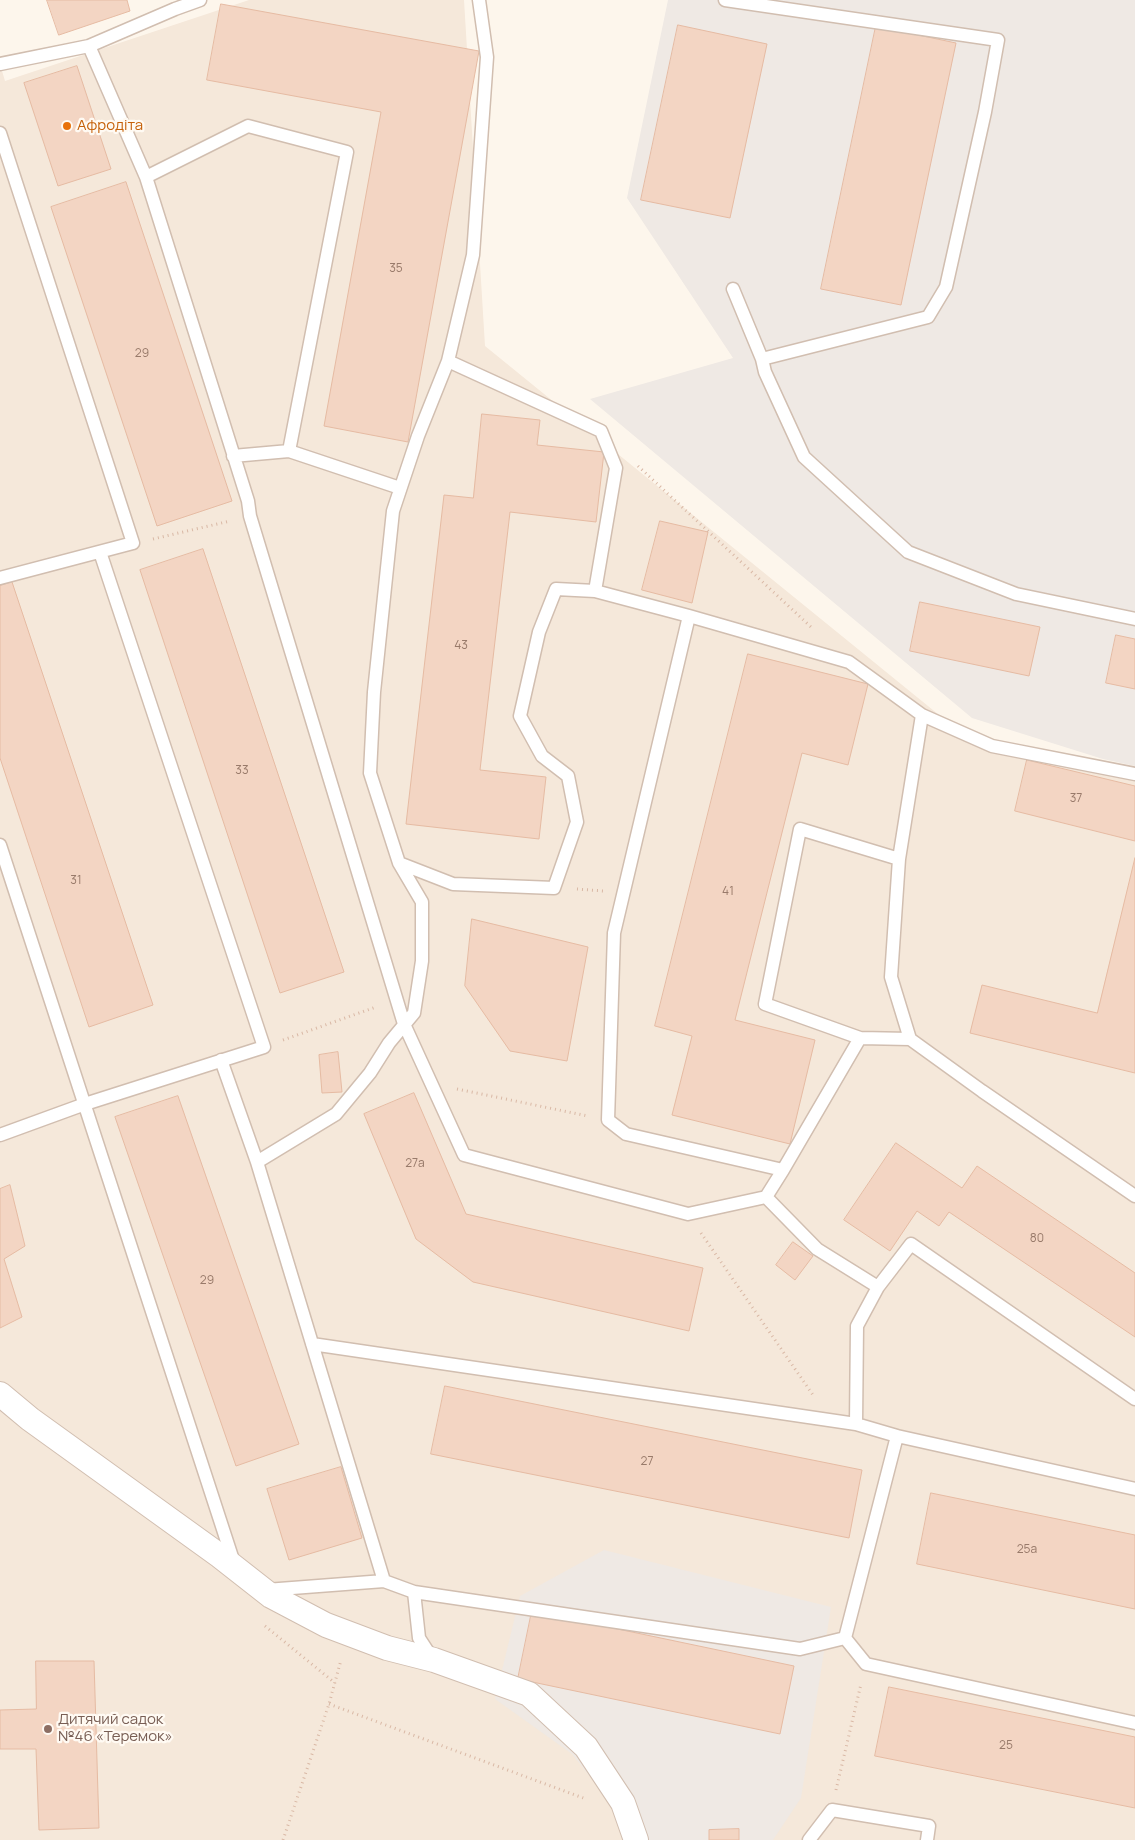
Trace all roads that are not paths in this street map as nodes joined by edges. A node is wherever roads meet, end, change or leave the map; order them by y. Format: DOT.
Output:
graph roads {
  1 [pos="200,0"];
  2 [pos="478,0"];
  3 [pos="725,0"];
  4 [pos="89,46"];
  5 [pos="0,64"];
  6 [pos="0,133"];
  7 [pos="146,177"];
  8 [pos="733,289"];
  9 [pos="762,359"];
  10 [pos="448,361"];
  11 [pos="289,451"];
  12 [pos="233,456"];
  13 [pos="400,488"];
  14 [pos="100,552"];
  15 [pos="0,578"];
  16 [pos="595,591"];
  17 [pos="689,616"];
  18 [pos="1135,619"];
  19 [pos="922,715"];
  20 [pos="1135,774"];
  21 [pos="0,845"];
  22 [pos="899,859"];
  23 [pos="399,863"];
  24 [pos="404,1024"];
  25 [pos="860,1038"];
  26 [pos="910,1038"];
  27 [pos="221,1060"];
  28 [pos="85,1104"];
  29 [pos="0,1135"];
  30 [pos="257,1162"];
  31 [pos="783,1170"];
  32 [pos="1135,1196"];
  33 [pos="766,1197"];
  34 [pos="878,1287"];
  35 [pos="312,1344"];
  36 [pos="0,1394"];
  37 [pos="1135,1399"];
  38 [pos="856,1424"];
  39 [pos="897,1436"];
  40 [pos="1135,1489"];
  41 [pos="236,1568"];
  42 [pos="384,1581"];
  43 [pos="264,1590"];
  44 [pos="414,1592"];
  45 [pos="845,1638"];
  46 [pos="434,1660"];
  47 [pos="1135,1722"];
  48 [pos="636,1840"];
  49 [pos="809,1840"];
  50 [pos="927,1840"];
  1 -- 4 [label="lane"];
  2 -- 10 [label="lane"];
  3 -- 9 [label="lane"];
  4 -- 5 [label="lane"];
  4 -- 7 [label="lane"];
  6 -- 14 [label="lane"];
  7 -- 11 [label="lane"];
  7 -- 12 [label="lane"];
  8 -- 9 [label="lane"];
  9 -- 18 [label="lane"];
  10 -- 13 [label="lane"];
  10 -- 16 [label="lane"];
  11 -- 12 [label="lane"];
  11 -- 13 [label="lane"];
  12 -- 24 [label="lane"];
  13 -- 23 [label="lane"];
  14 -- 15 [label="lane"];
  14 -- 27 [label="lane"];
  16 -- 17 [label="lane"];
  16 -- 23 [label="lane"];
  17 -- 19 [label="lane"];
  17 -- 31 [label="lane"];
  19 -- 20 [label="lane"];
  19 -- 22 [label="lane"];
  21 -- 28 [label="lane"];
  22 -- 25 [label="lane"];
  22 -- 26 [label="lane"];
  23 -- 24 [label="lane"];
  24 -- 30 [label="lane"];
  24 -- 33 [label="lane"];
  25 -- 26 [label="lane"];
  25 -- 31 [label="lane"];
  26 -- 32 [label="lane"];
  27 -- 28 [label="lane"];
  27 -- 30 [label="lane"];
  28 -- 29 [label="lane"];
  28 -- 41 [label="lane"];
  30 -- 35 [label="lane"];
  31 -- 33 [label="lane"];
  33 -- 34 [label="lane"];
  34 -- 37 [label="lane"];
  34 -- 38 [label="lane"];
  35 -- 38 [label="lane"];
  35 -- 42 [label="lane"];
  36 -- 41 [label="street"];
  38 -- 39 [label="lane"];
  39 -- 40 [label="lane"];
  39 -- 45 [label="lane"];
  41 -- 43 [label="street"];
  42 -- 43 [label="lane"];
  42 -- 44 [label="lane"];
  43 -- 46 [label="street"];
  44 -- 45 [label="lane"];
  44 -- 46 [label="lane"];
  45 -- 47 [label="lane"];
  46 -- 48 [label="street"];
  49 -- 50 [label="lane"];
}
